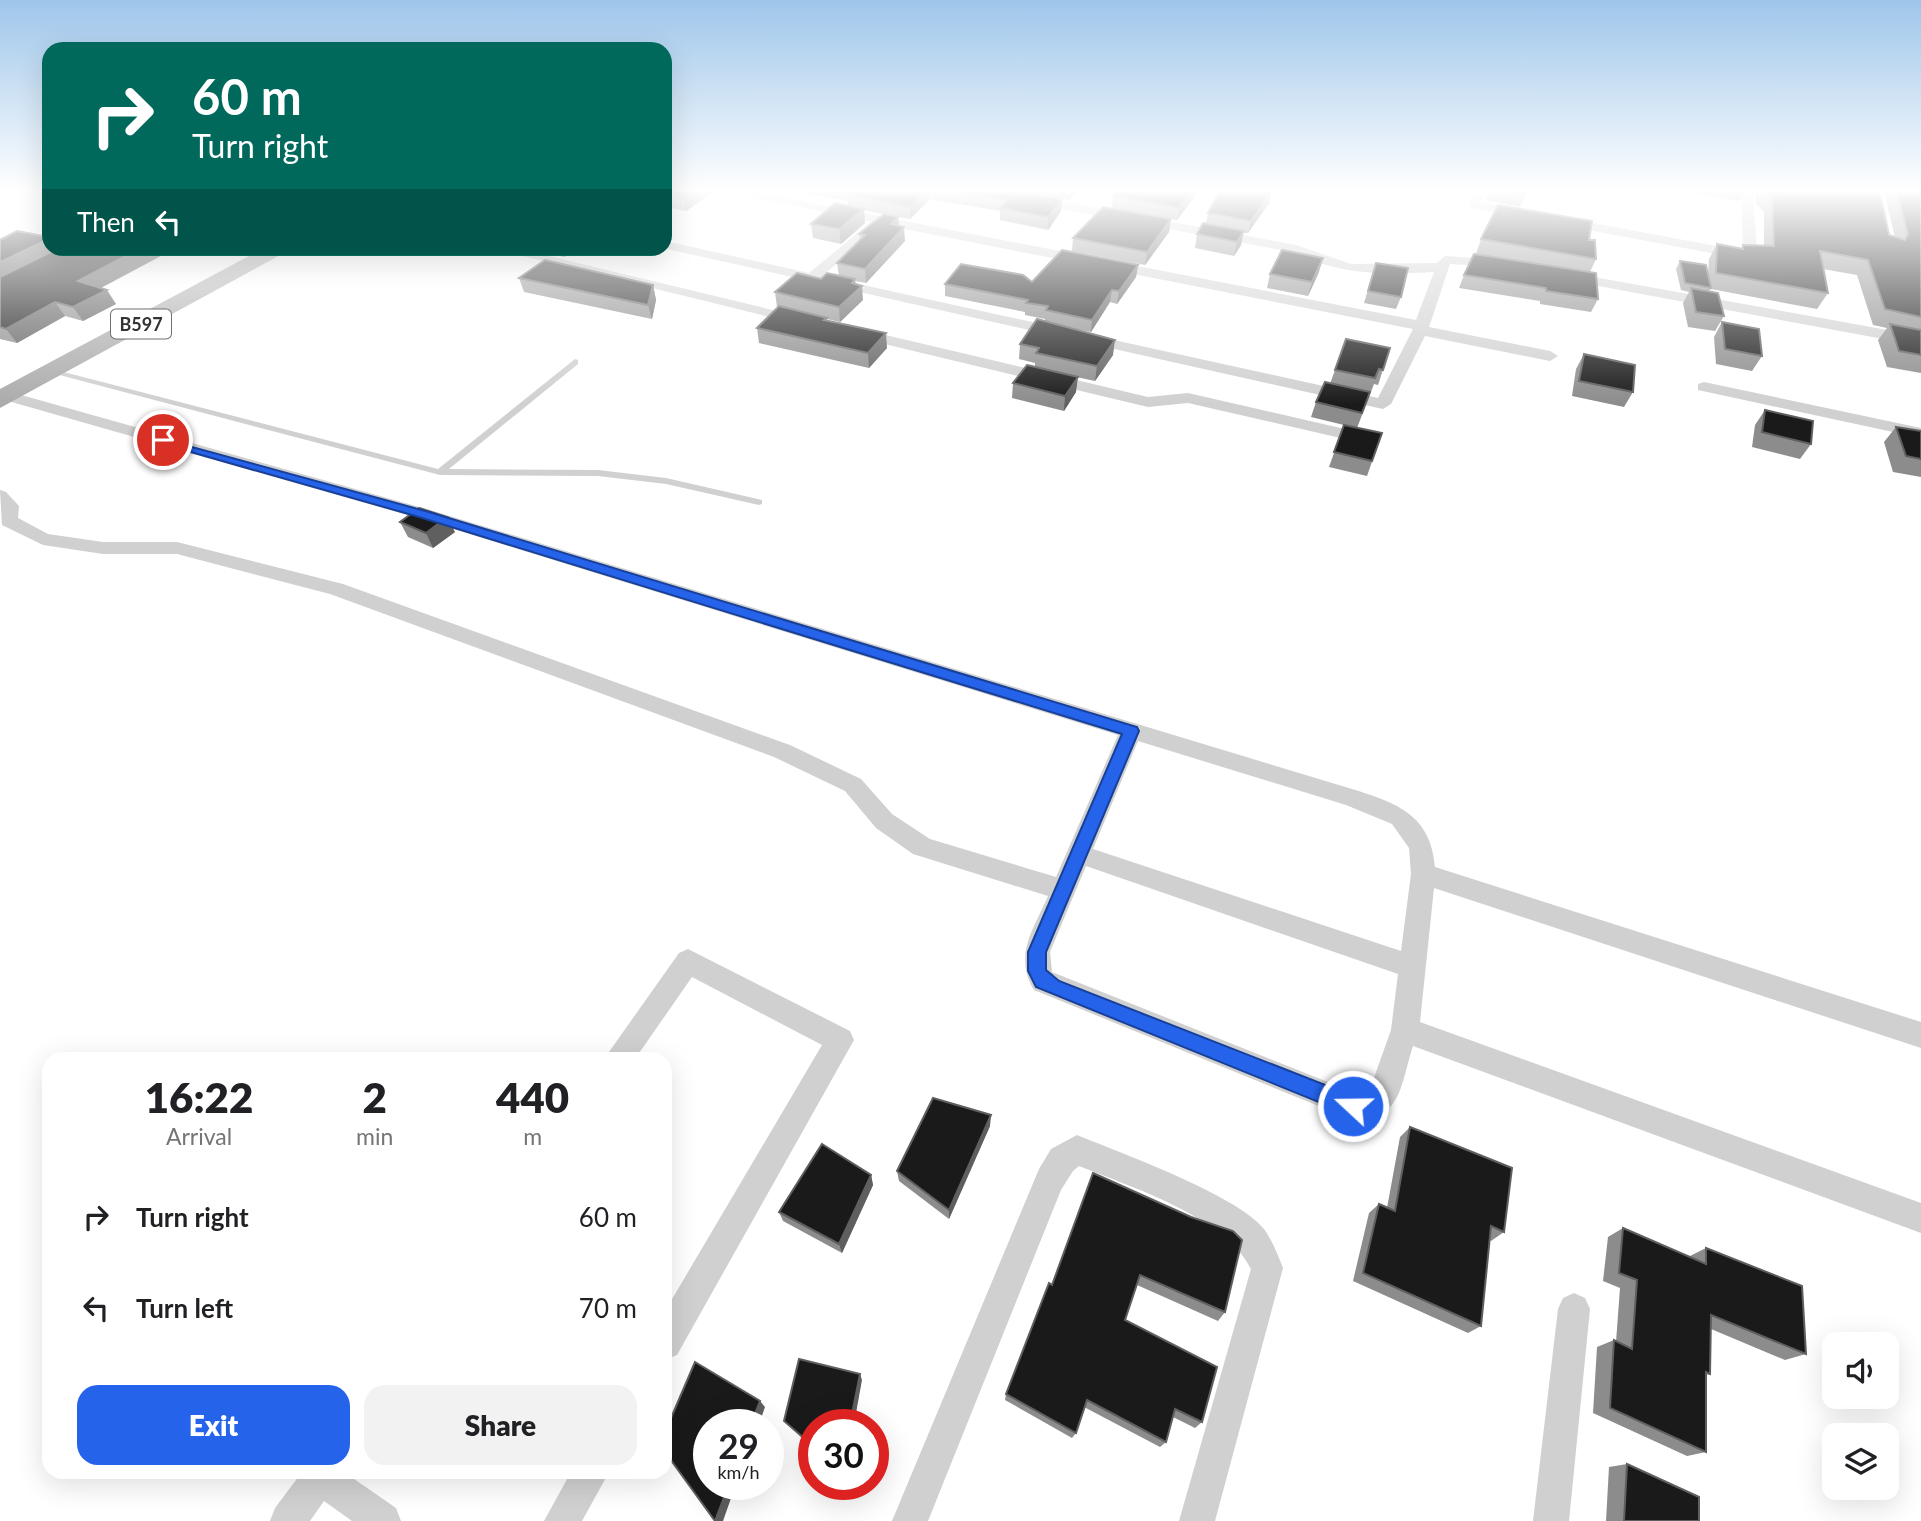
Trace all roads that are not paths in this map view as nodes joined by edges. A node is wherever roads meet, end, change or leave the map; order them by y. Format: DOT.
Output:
graph roads {
  1 [pos="254,263"];
  2 [pos="559,263"];
  3 [pos="751,263"];
  4 [pos="829,263"];
  5 [pos="1096,263"];
  6 [pos="1322,263"];
  7 [pos="1444,263"];
  8 [pos="1492,263"];
  9 [pos="1442,267"];
  10 [pos="1516,267"];
  11 [pos="1544,272"];
  12 [pos="813,276"];
  13 [pos="1420,328"];
  14 [pos="1921,341"];
  15 [pos="1550,356"];
  16 [pos="575,362"];
  17 [pos="52,372"];
  18 [pos="1704,387"];
  19 [pos="4,398"];
  20 [pos="1921,433"];
  21 [pos="1359,437"];
  22 [pos="440,472"];
  23 [pos="0,496"];
  24 [pos="759,502"];
  25 [pos="1131,731"];
  26 [pos="1079,854"];
  27 [pos="1423,874"];
  28 [pos="1063,890"];
  29 [pos="1414,967"];
  30 [pos="1405,1030"];
  31 [pos="1921,1035"];
  32 [pos="623,1052"];
  33 [pos="1921,1217"];
  34 [pos="1574,1309"];
  35 [pos="672,1331"];
  36 [pos="318,1479"];
  37 [pos="328,1479"];
  38 [pos="587,1479"];
  39 [pos="288,1521"];
  40 [pos="383,1521"];
  41 [pos="562,1521"];
  42 [pos="910,1521"];
  43 [pos="1197,1521"];
  44 [pos="1551,1521"];
  1 -- 17 [label="main road, B597"];
  2 -- 21 [label="street"];
  3 -- 12 [label="street"];
  4 -- 12 [label="street"];
  5 -- 13 [label="street"];
  6 -- 9 [label="street"];
  7 -- 9 [label="street"];
  8 -- 10 [label="street"];
  9 -- 13 [label="street"];
  11 -- 14 [label="street"];
  12 -- 13 [label="street"];
  13 -- 15 [label="street"];
  16 -- 22 [label="lane"];
  17 -- 19 [label="main road, B597"];
  17 -- 22 [label="lane"];
  18 -- 20 [label="street"];
  19 -- 25 [label="street"];
  22 -- 24 [label="lane"];
  23 -- 28 [label="street"];
  25 -- 26 [label="street"];
  25 -- 27 [label="street"];
  26 -- 28 [label="street"];
  26 -- 29 [label="street"];
  27 -- 29 [label="street"];
  27 -- 31 [label="street"];
  28 -- 30 [label="street"];
  29 -- 30 [label="street"];
  30 -- 33 [label="street"];
  32 -- 35 [label="street"];
  34 -- 44 [label="street"];
  36 -- 39 [label="street"];
  37 -- 40 [label="street"];
  38 -- 41 [label="street"];
  42 -- 43 [label="street"];
}
